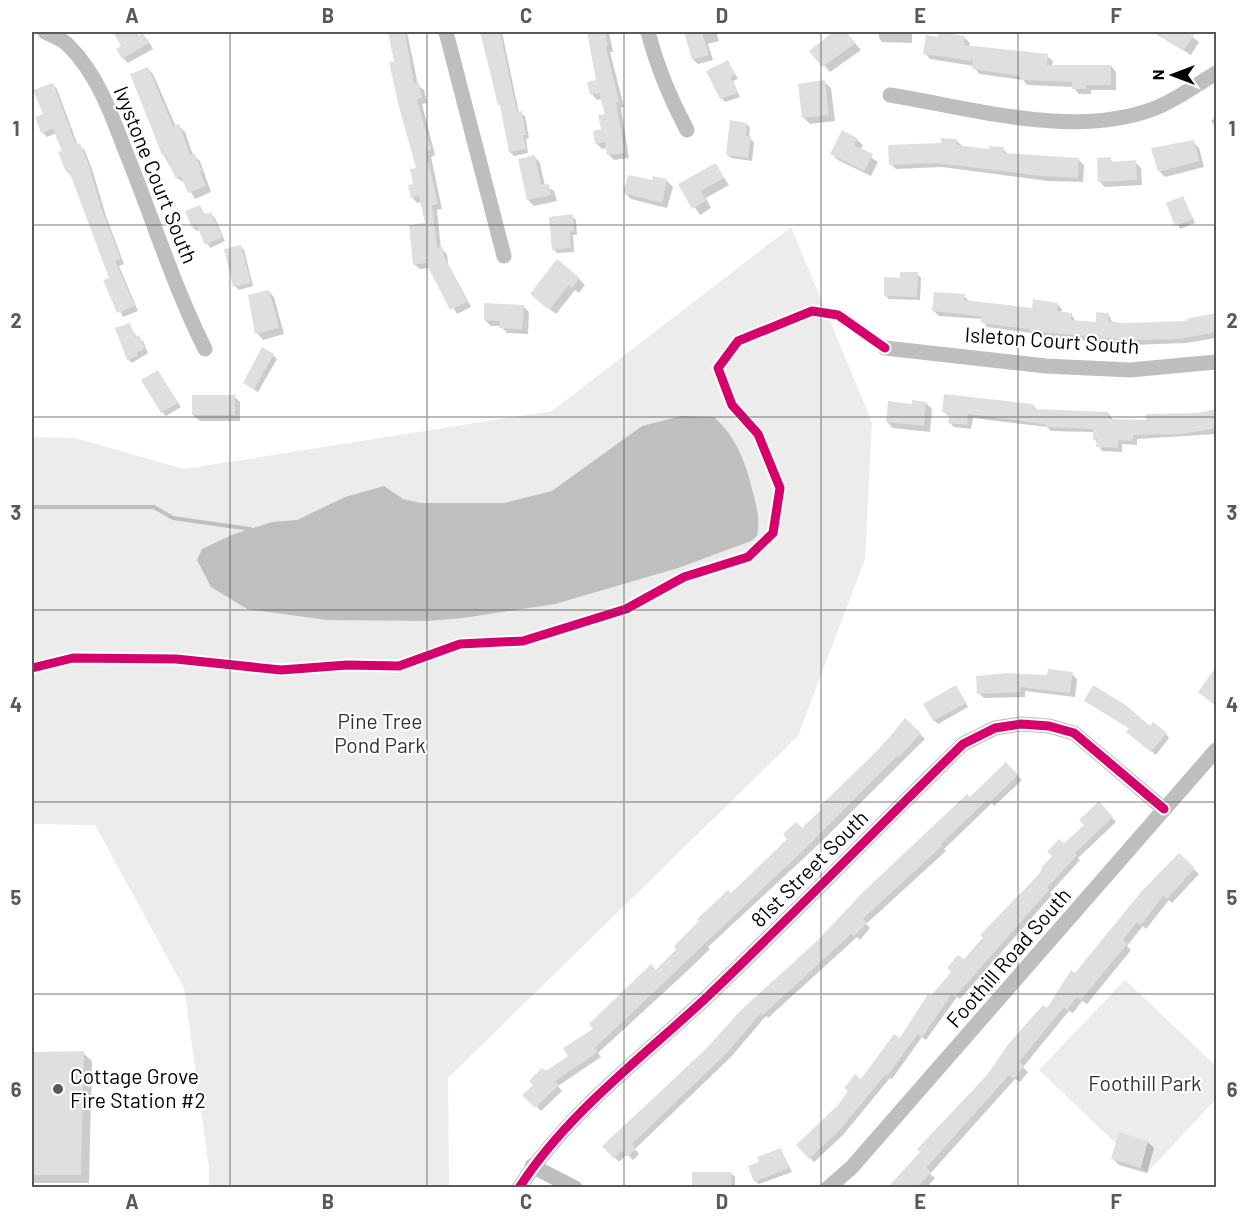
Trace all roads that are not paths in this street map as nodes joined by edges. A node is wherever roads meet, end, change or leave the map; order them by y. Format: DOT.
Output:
graph roads {
  1 [pos="45,32"];
  2 [pos="446,32"];
  3 [pos="648,32"];
  4 [pos="1216,73"];
  5 [pos="891,95"];
  6 [pos="687,130"];
  7 [pos="504,256"];
  8 [pos="885,348"];
  9 [pos="205,349"];
  10 [pos="1216,362"];
  11 [pos="1216,750"];
  12 [pos="1164,809"];
  13 [pos="532,1166"];
  14 [pos="519,1188"];
  15 [pos="575,1188"];
  16 [pos="828,1188"];
  1 -- 9 [label="street, Ivystone Court South"];
  2 -- 7 [label="street"];
  3 -- 6 [label="street"];
  4 -- 5 [label="street"];
  8 -- 10 [label="street, Isleton Court South"];
  11 -- 12 [label="street, Foothill Road South"];
  12 -- 13 [label="street, 81st Street South"];
  12 -- 16 [label="street, Foothill Road South"];
  13 -- 14 [label="street, 81st Street South"];
  13 -- 15 [label="street"];
}
